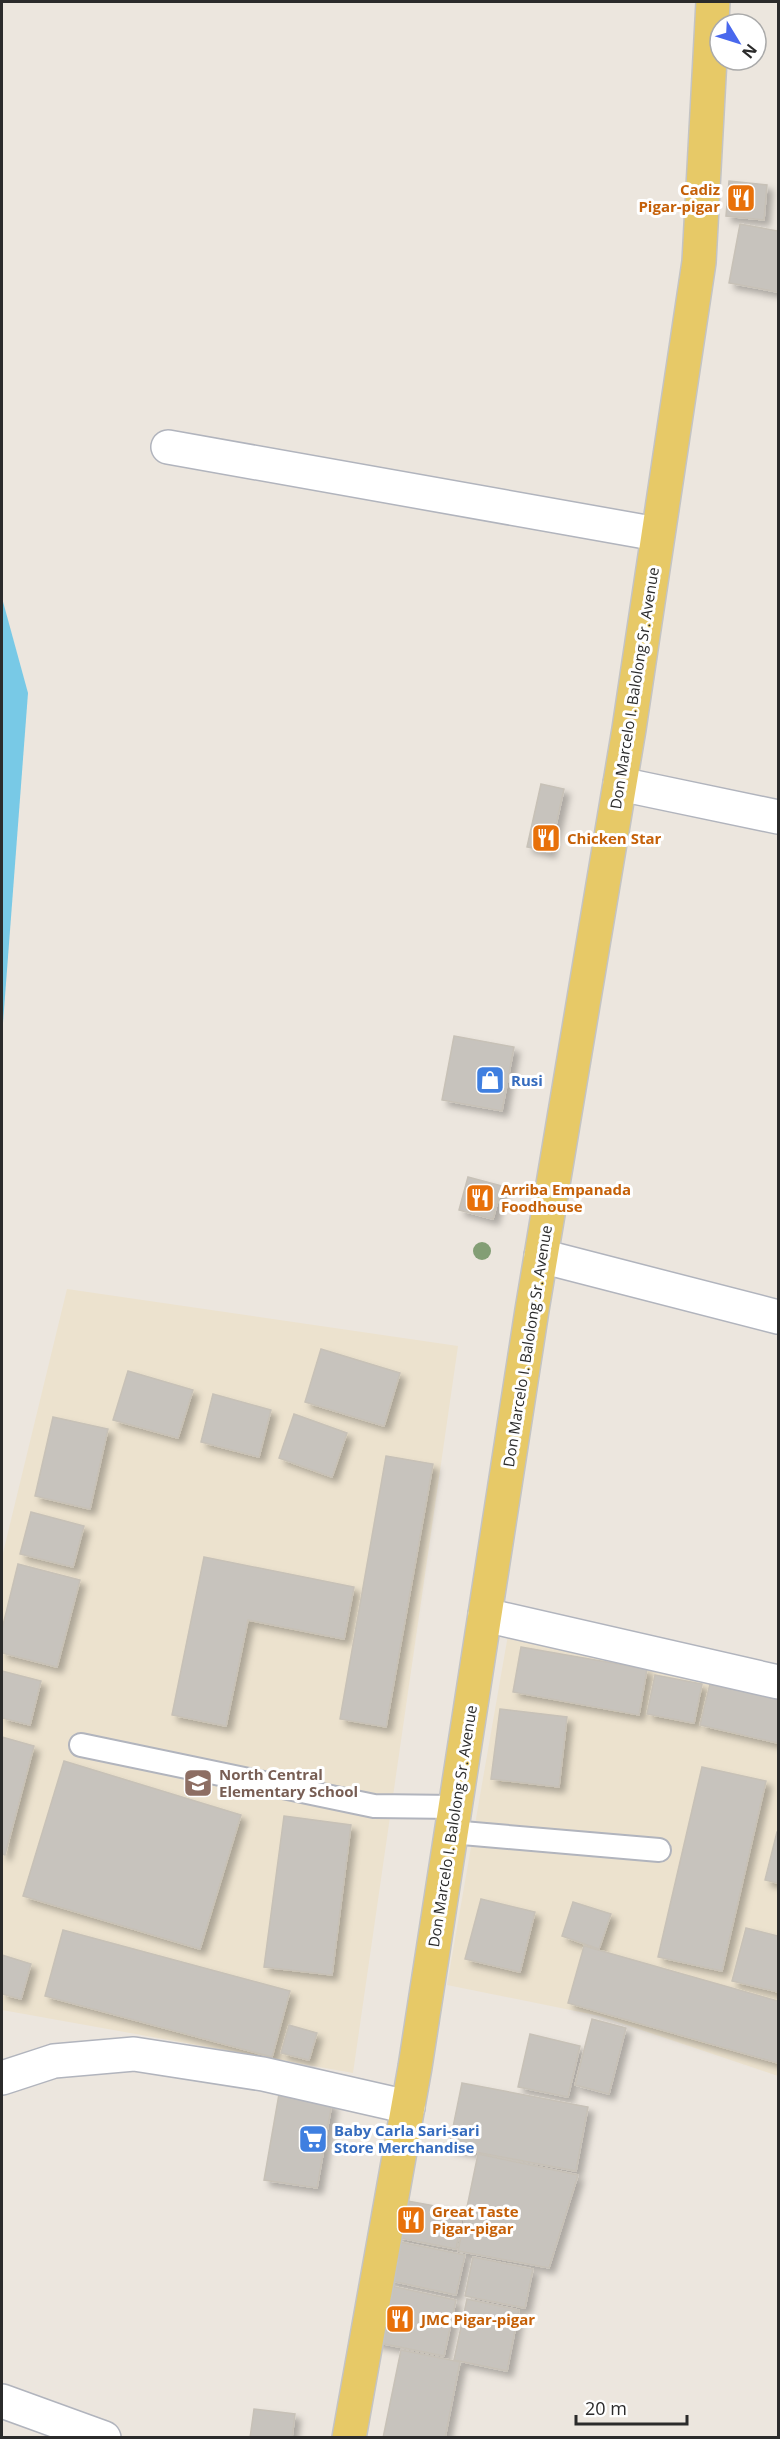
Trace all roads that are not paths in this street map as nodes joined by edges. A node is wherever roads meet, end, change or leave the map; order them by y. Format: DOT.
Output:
graph roads {
  1 [pos="713,2"];
  2 [pos="168,447"];
  3 [pos="657,534"];
  4 [pos="620,784"];
  5 [pos="778,817"];
  6 [pos="541,1256"];
  7 [pos="778,1317"];
  8 [pos="485,1614"];
  9 [pos="778,1682"];
  10 [pos="81,1745"];
  11 [pos="453,1819"];
  12 [pos="659,1850"];
  13 [pos="2,2078"];
  14 [pos="408,2106"];
  15 [pos="2,2401"];
  16 [pos="104,2438"];
  17 [pos="349,2438"];
  1 -- 3 [label="main road, Don Marcelo I. Balolong Sr. Avenue"];
  2 -- 3 [label="street"];
  3 -- 4 [label="main road, Don Marcelo I. Balolong Sr. Avenue"];
  4 -- 5 [label="street"];
  4 -- 6 [label="main road, Don Marcelo I. Balolong Sr. Avenue"];
  6 -- 7 [label="street"];
  6 -- 8 [label="main road, Don Marcelo I. Balolong Sr. Avenue"];
  8 -- 9 [label="street"];
  8 -- 11 [label="main road, Don Marcelo I. Balolong Sr. Avenue"];
  10 -- 11 [label="lane"];
  11 -- 12 [label="lane"];
  11 -- 14 [label="main road, Don Marcelo I. Balolong Sr. Avenue"];
  13 -- 14 [label="street"];
  14 -- 17 [label="main road, Don Marcelo I. Balolong Sr. Avenue"];
  15 -- 16 [label="street"];
}
